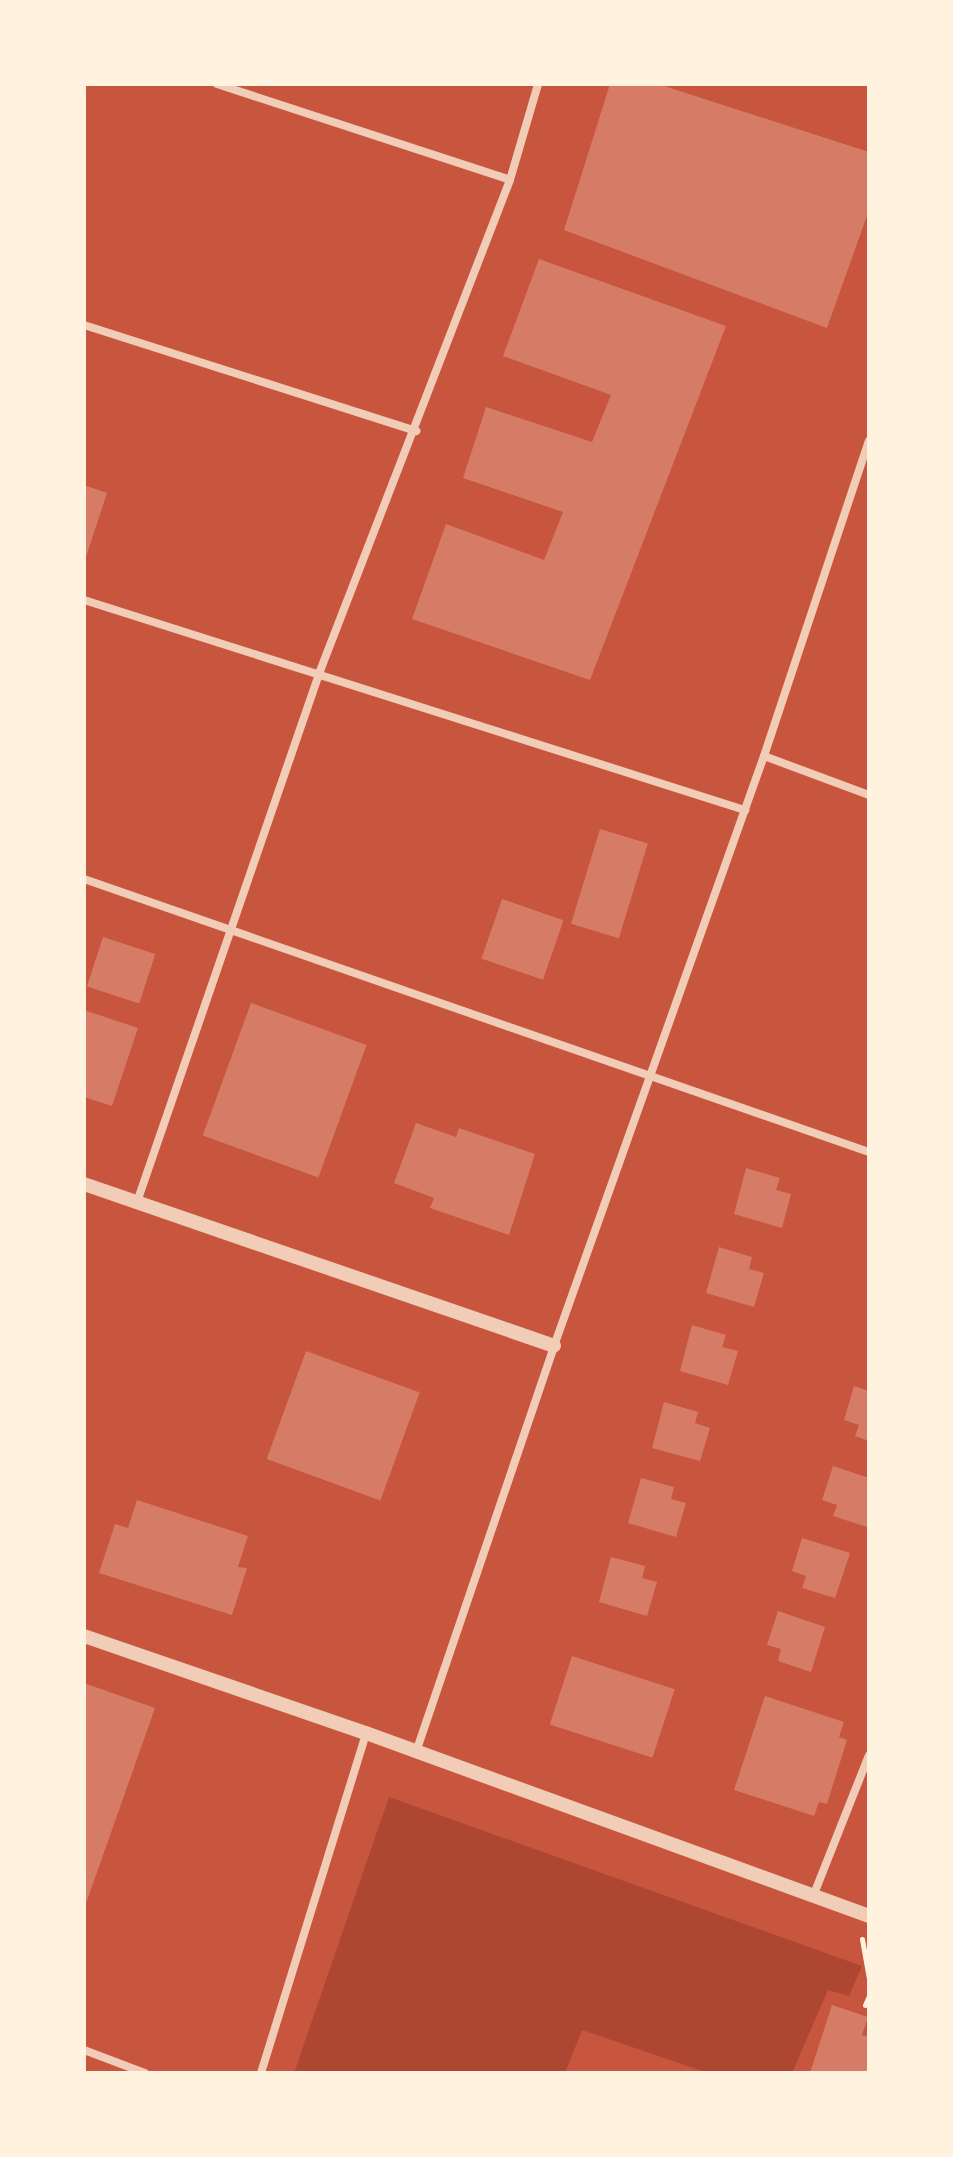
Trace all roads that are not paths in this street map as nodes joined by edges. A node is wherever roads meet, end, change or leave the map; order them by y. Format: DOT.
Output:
graph roads {
  1 [pos="217,84"];
  2 [pos="538,84"];
  3 [pos="510,180"];
  4 [pos="84,325"];
  5 [pos="416,431"];
  6 [pos="869,441"];
  7 [pos="84,600"];
  8 [pos="320,671"];
  9 [pos="764,756"];
  10 [pos="869,795"];
  11 [pos="745,810"];
  12 [pos="84,879"];
  13 [pos="229,930"];
  14 [pos="655,1073"];
  15 [pos="869,1152"];
  16 [pos="84,1184"];
  17 [pos="137,1202"];
  18 [pos="554,1346"];
  19 [pos="84,1636"];
  20 [pos="366,1733"];
  21 [pos="416,1752"];
  22 [pos="869,1755"];
  23 [pos="814,1894"];
  24 [pos="863,1914"];
  25 [pos="84,2050"];
  26 [pos="145,2073"];
  27 [pos="261,2073"];
  1 -- 3 [label="street"];
  2 -- 3 [label="street"];
  3 -- 5 [label="street"];
  4 -- 5 [label="street"];
  5 -- 8 [label="street"];
  6 -- 9 [label="street"];
  7 -- 8 [label="street"];
  8 -- 11 [label="street"];
  8 -- 13 [label="street"];
  9 -- 10 [label="street"];
  9 -- 11 [label="street"];
  11 -- 14 [label="street"];
  12 -- 13 [label="street"];
  13 -- 14 [label="street"];
  13 -- 17 [label="street"];
  14 -- 15 [label="street"];
  14 -- 18 [label="street"];
  16 -- 17 [label="street"];
  17 -- 18 [label="street"];
  18 -- 21 [label="street"];
  19 -- 20 [label="street"];
  20 -- 21 [label="street"];
  20 -- 27 [label="street"];
  21 -- 23 [label="street"];
  22 -- 23 [label="street"];
  23 -- 24 [label="street"];
  25 -- 26 [label="street"];
}
